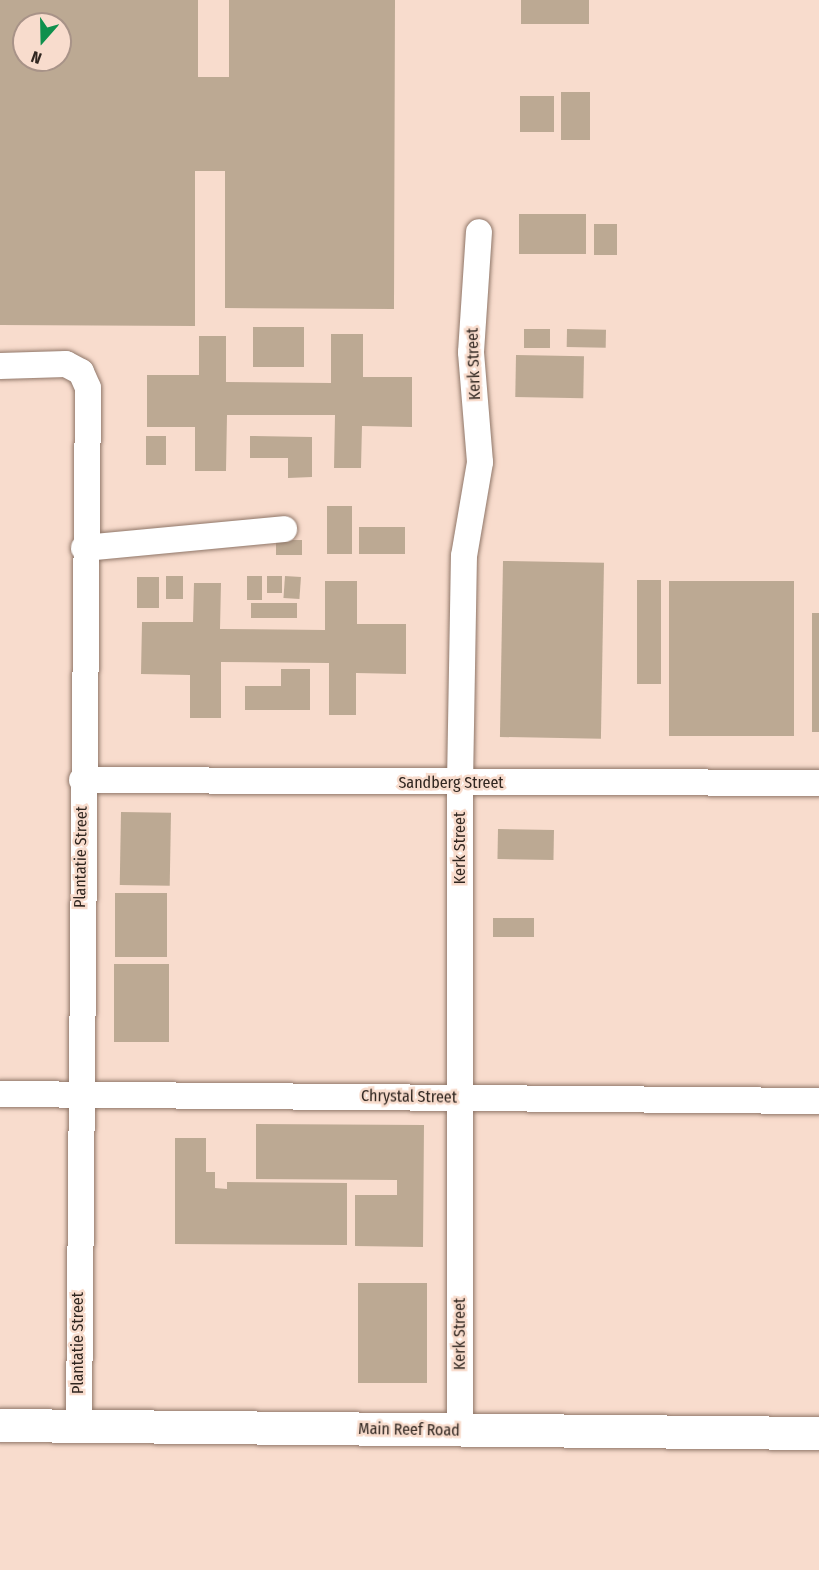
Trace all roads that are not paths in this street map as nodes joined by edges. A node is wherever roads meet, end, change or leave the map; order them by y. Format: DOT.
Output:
graph roads {
  1 [pos="478,232"];
  2 [pos="0,366"];
  3 [pos="284,529"];
  4 [pos="84,548"];
  5 [pos="82,780"];
  6 [pos="460,783"];
  7 [pos="819,783"];
  8 [pos="77,1092"];
  9 [pos="0,1094"];
  10 [pos="458,1098"];
  11 [pos="819,1101"];
  12 [pos="0,1425"];
  13 [pos="79,1427"];
  14 [pos="460,1431"];
  15 [pos="819,1433"];
  1 -- 6 [label="street, Kerk Street"];
  2 -- 4 [label="street, Plantatie Street"];
  3 -- 4 [label="street"];
  4 -- 5 [label="street, Plantatie Street"];
  5 -- 6 [label="street, Sandberg Street"];
  5 -- 8 [label="street, Plantatie Street"];
  6 -- 7 [label="street, Sandberg Street"];
  6 -- 10 [label="street, Kerk Street"];
  8 -- 9 [label="street, Chrystal Street"];
  8 -- 10 [label="street, Chrystal Street"];
  8 -- 13 [label="street, Plantatie Street"];
  10 -- 11 [label="street, Chrystal Street"];
  10 -- 14 [label="street, Kerk Street"];
  12 -- 13 [label="main road, Main Reef Road"];
  13 -- 14 [label="main road, Main Reef Road"];
  14 -- 15 [label="main road, Main Reef Road"];
}
